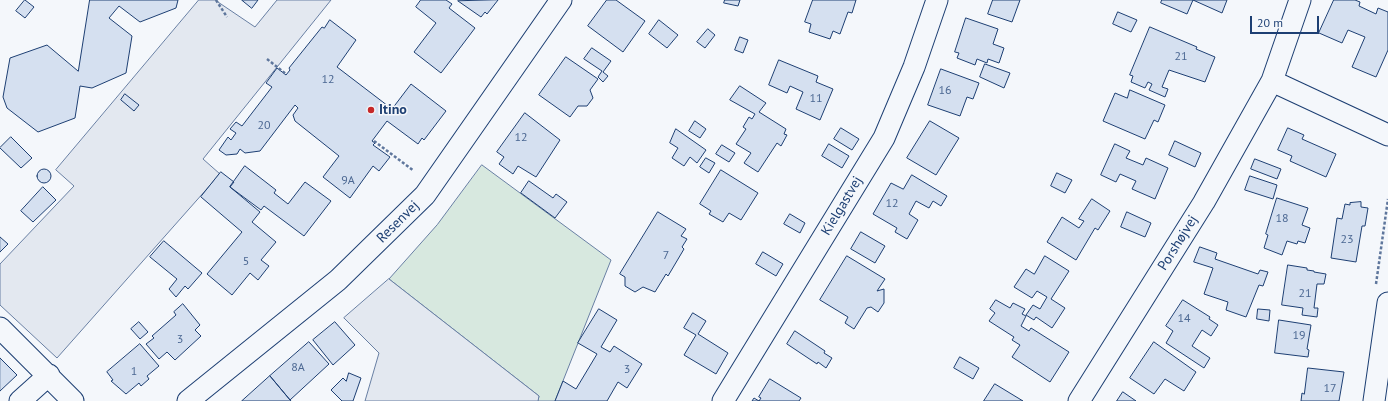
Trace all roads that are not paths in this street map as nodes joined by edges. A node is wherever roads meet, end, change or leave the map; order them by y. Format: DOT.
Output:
graph roads {
  1 [pos="561,0"];
  2 [pos="938,0"];
  3 [pos="1300,0"];
  4 [pos="1272,81"];
  5 [pos="1388,135"];
  6 [pos="1388,303"];
  7 [pos="0,328"];
  8 [pos="49,375"];
  9 [pos="20,401"];
  10 [pos="73,401"];
  11 [pos="188,401"];
  12 [pos="723,401"];
  13 [pos="1079,401"];
  14 [pos="1374,401"];
  1 -- 11 [label="street, Resenvej"];
  2 -- 12 [label="street, Kielgastvej"];
  3 -- 4 [label="street, Porshøjvej"];
  4 -- 5 [label="street"];
  4 -- 13 [label="street, Porshøjvej"];
  6 -- 14 [label="street"];
  7 -- 8 [label="street"];
  8 -- 9 [label="street"];
  8 -- 10 [label="street"];
}
